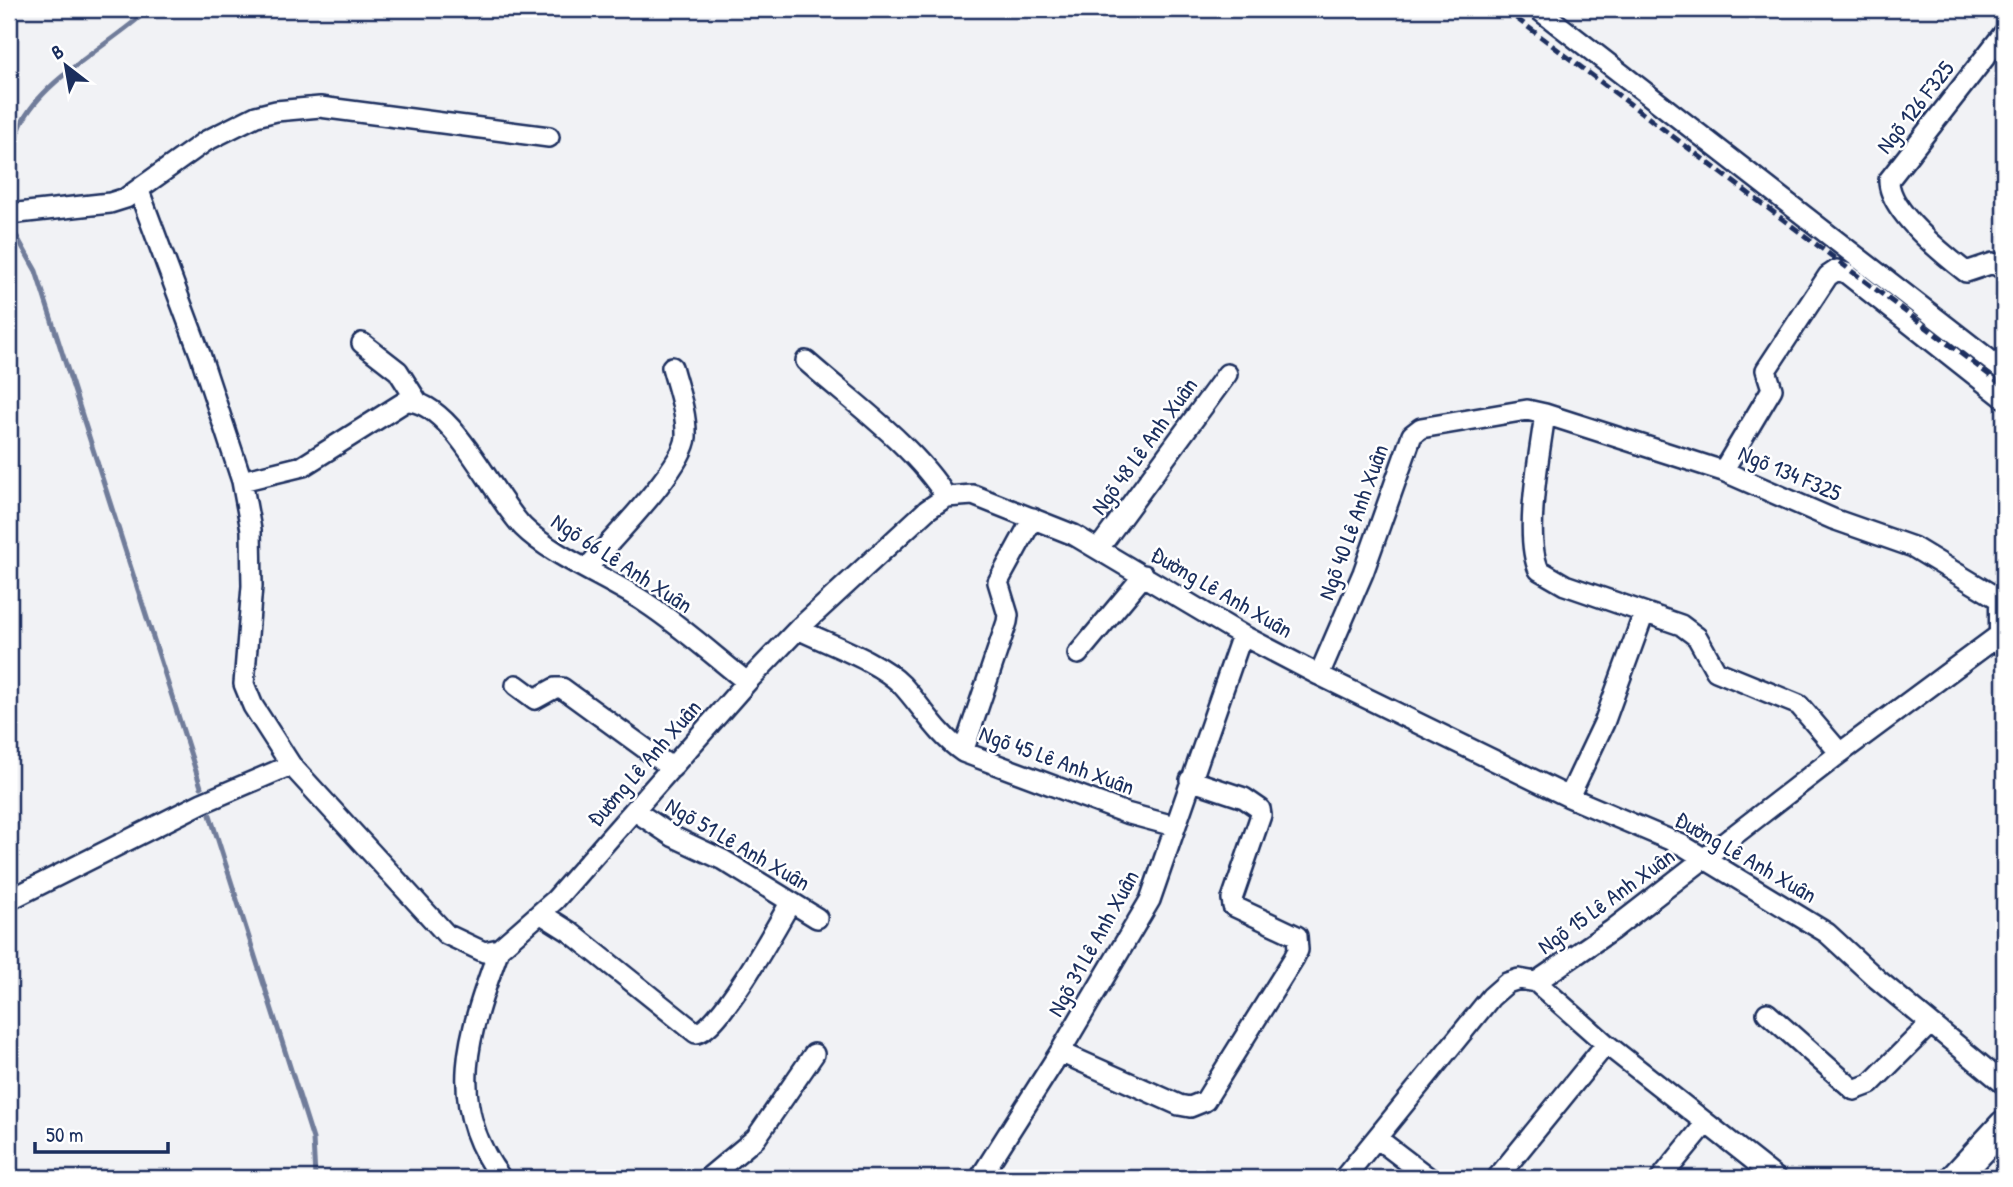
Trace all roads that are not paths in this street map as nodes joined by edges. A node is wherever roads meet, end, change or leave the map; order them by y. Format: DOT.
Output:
graph roads {
  1 [pos="1538,9"];
  2 [pos="2004,33"];
  3 [pos="549,137"];
  4 [pos="139,191"];
  5 [pos="9,214"];
  6 [pos="2000,260"];
  7 [pos="362,343"];
  8 [pos="806,361"];
  9 [pos="672,367"];
  10 [pos="2004,371"];
  11 [pos="1227,374"];
  12 [pos="2004,398"];
  13 [pos="417,401"];
  14 [pos="1545,414"];
  15 [pos="1723,471"];
  16 [pos="242,481"];
  17 [pos="946,497"];
  18 [pos="1033,518"];
  19 [pos="1099,548"];
  20 [pos="588,567"];
  21 [pos="1143,575"];
  22 [pos="1644,613"];
  23 [pos="2004,621"];
  24 [pos="798,629"];
  25 [pos="1242,635"];
  26 [pos="1078,654"];
  27 [pos="1319,675"];
  28 [pos="747,682"];
  29 [pos="516,685"];
  30 [pos="963,752"];
  31 [pos="1840,753"];
  32 [pos="291,765"];
  33 [pos="672,768"];
  34 [pos="1190,780"];
  35 [pos="1569,797"];
  36 [pos="635,811"];
  37 [pos="1174,826"];
  38 [pos="1705,858"];
  39 [pos="9,900"];
  40 [pos="790,903"];
  41 [pos="540,913"];
  42 [pos="817,918"];
  43 [pos="499,949"];
  44 [pos="1536,982"];
  45 [pos="1768,1013"];
  46 [pos="1930,1024"];
  47 [pos="1606,1044"];
  48 [pos="1060,1052"];
  49 [pos="814,1054"];
  50 [pos="2004,1084"];
  51 [pos="1706,1123"];
  52 [pos="2004,1125"];
  53 [pos="1377,1139"];
  54 [pos="501,1178"];
  55 [pos="708,1178"];
  56 [pos="980,1178"];
  57 [pos="1344,1178"];
  58 [pos="1429,1178"];
  59 [pos="1497,1178"];
  60 [pos="1661,1178"];
  61 [pos="1776,1178"];
  62 [pos="1955,1178"];
  1 -- 10 [label="street"];
  2 -- 6 [label="street, Ngõ 126 F325"];
  3 -- 4 [label="street"];
  4 -- 5 [label="street"];
  4 -- 16 [label="street"];
  7 -- 13 [label="street, Ngõ 66 Lê Anh Xuân"];
  8 -- 17 [label="street"];
  9 -- 20 [label="street"];
  11 -- 19 [label="street, Ngõ 48 Lê Anh Xuân"];
  12 -- 15 [label="street"];
  13 -- 16 [label="street"];
  13 -- 20 [label="street, Ngõ 66 Lê Anh Xuân"];
  14 -- 15 [label="street, Ngõ 134 F325"];
  14 -- 22 [label="street"];
  14 -- 27 [label="street, Ngõ 40 Lê Anh Xuân"];
  15 -- 23 [label="street, Ngõ 134 F325"];
  16 -- 32 [label="street"];
  17 -- 18 [label="street, Đường Lê Anh Xuân"];
  17 -- 24 [label="street, Đường Lê Anh Xuân"];
  18 -- 19 [label="street, Đường Lê Anh Xuân"];
  18 -- 30 [label="street"];
  19 -- 21 [label="street, Đường Lê Anh Xuân"];
  20 -- 28 [label="street, Ngõ 66 Lê Anh Xuân"];
  21 -- 25 [label="street, Đường Lê Anh Xuân"];
  21 -- 26 [label="street"];
  22 -- 31 [label="street"];
  22 -- 35 [label="street"];
  23 -- 31 [label="street, Ngõ 15 Lê Anh Xuân"];
  24 -- 28 [label="street, Đường Lê Anh Xuân"];
  24 -- 30 [label="street, Ngõ 45 Lê Anh Xuân"];
  25 -- 27 [label="street, Đường Lê Anh Xuân"];
  25 -- 34 [label="street, Ngõ 31 Lê Anh Xuân"];
  27 -- 35 [label="street, Đường Lê Anh Xuân"];
  28 -- 33 [label="street, Đường Lê Anh Xuân"];
  29 -- 33 [label="street"];
  30 -- 37 [label="street, Ngõ 45 Lê Anh Xuân"];
  31 -- 38 [label="street, Ngõ 15 Lê Anh Xuân"];
  32 -- 39 [label="street"];
  32 -- 43 [label="street"];
  33 -- 36 [label="street, Đường Lê Anh Xuân"];
  34 -- 37 [label="street, Ngõ 31 Lê Anh Xuân"];
  34 -- 48 [label="street"];
  35 -- 38 [label="street, Đường Lê Anh Xuân"];
  36 -- 40 [label="street, Ngõ 51 Lê Anh Xuân"];
  36 -- 41 [label="street, Đường Lê Anh Xuân"];
  37 -- 48 [label="street, Ngõ 31 Lê Anh Xuân"];
  38 -- 44 [label="street, Ngõ 15 Lê Anh Xuân"];
  38 -- 46 [label="street, Đường Lê Anh Xuân"];
  40 -- 41 [label="street"];
  40 -- 42 [label="street, Ngõ 51 Lê Anh Xuân"];
  41 -- 43 [label="street, Đường Lê Anh Xuân"];
  43 -- 54 [label="street"];
  44 -- 47 [label="street"];
  44 -- 53 [label="street"];
  45 -- 46 [label="street"];
  46 -- 50 [label="street, Đường Lê Anh Xuân"];
  47 -- 51 [label="street"];
  47 -- 59 [label="street"];
  48 -- 56 [label="street, Ngõ 31 Lê Anh Xuân"];
  49 -- 55 [label="street"];
  51 -- 60 [label="street"];
  51 -- 61 [label="street"];
  52 -- 62 [label="main road"];
  53 -- 57 [label="street"];
  53 -- 58 [label="street"];
}
